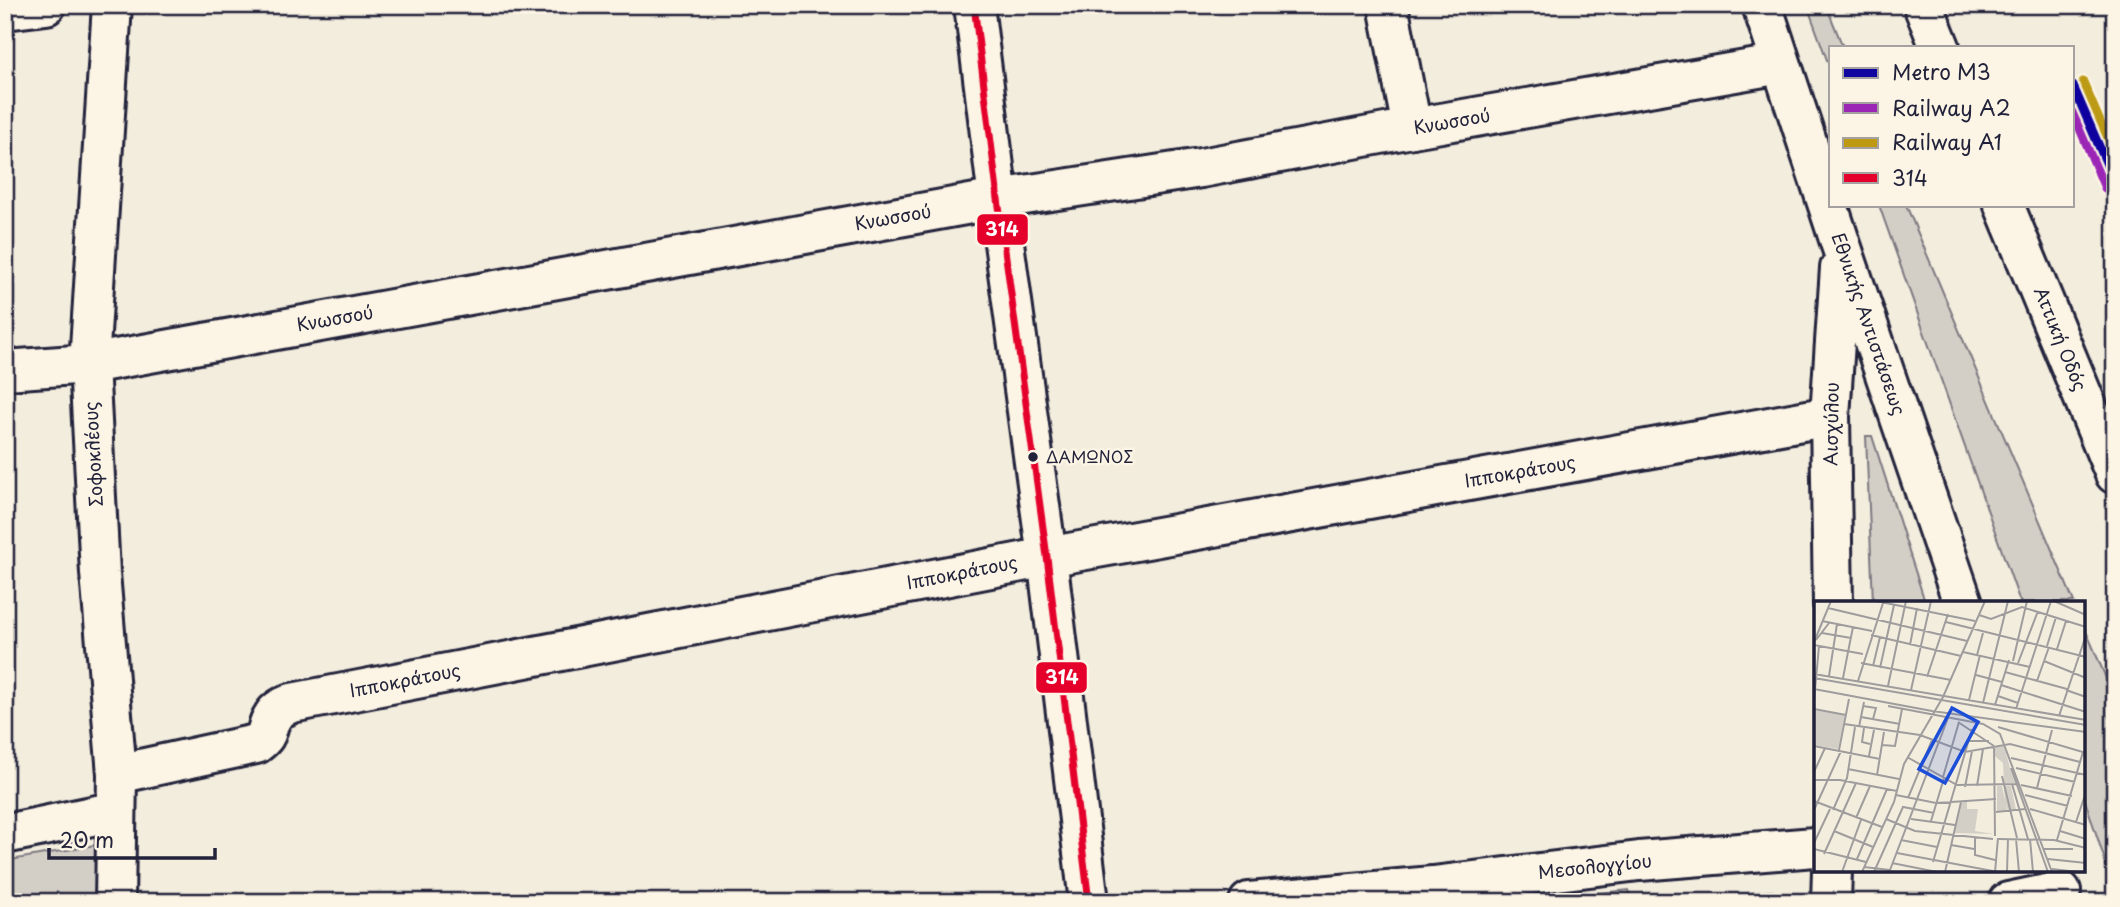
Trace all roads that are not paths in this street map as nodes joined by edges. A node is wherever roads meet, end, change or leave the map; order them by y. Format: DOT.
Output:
graph roads {
  1 [pos="46,5"];
  2 [pos="112,5"];
  3 [pos="974,5"];
  4 [pos="1388,5"];
  5 [pos="1762,5"];
  6 [pos="1923,5"];
  7 [pos="5,10"];
  8 [pos="1940,46"];
  9 [pos="1781,64"];
  10 [pos="1412,128"];
  11 [pos="998,199"];
  12 [pos="2004,206"];
  13 [pos="1841,245"];
  14 [pos="89,364"];
  15 [pos="5,370"];
  16 [pos="1830,416"];
  17 [pos="2115,474"];
  18 [pos="1047,557"];
  19 [pos="1833,601"];
  20 [pos="1962,601"];
  21 [pos="117,774"];
  22 [pos="116,811"];
  23 [pos="5,834"];
  24 [pos="1814,847"];
  25 [pos="1832,872"];
  26 [pos="2060,888"];
  27 [pos="1437,894"];
  28 [pos="114,902"];
  29 [pos="1089,902"];
  30 [pos="1249,902"];
  31 [pos="1831,902"];
  32 [pos="2008,902"];
  1 -- 7 [label="main road"];
  2 -- 14 [label="main road, Σοφοκλέους"];
  3 -- 11 [label="main road"];
  4 -- 10 [label="main road"];
  5 -- 9 [label="main road, Εθνικής Αντιστάσεως"];
  6 -- 8 [label="main road"];
  9 -- 10 [label="main road, Κνωσσού"];
  9 -- 13 [label="main road, Εθνικής Αντιστάσεως"];
  10 -- 11 [label="main road, Κνωσσού"];
  11 -- 14 [label="main road, Κνωσσού"];
  11 -- 18 [label="main road"];
  12 -- 17 [label="main road, Αττική Οδός"];
  13 -- 16 [label="main road, Αισχύλου"];
  13 -- 20 [label="main road, Εθνικής Αντιστάσεως"];
  14 -- 15 [label="main road, Κνωσσού"];
  14 -- 21 [label="main road, Σοφοκλέους"];
  16 -- 18 [label="main road, Ιπποκράτους"];
  16 -- 19 [label="main road, Αισχύλου"];
  18 -- 21 [label="main road, Ιπποκράτους"];
  18 -- 29 [label="main road"];
  21 -- 22 [label="main road, Σοφοκλέους"];
  22 -- 23 [label="main road"];
  22 -- 28 [label="main road, Σοφοκλέους"];
  24 -- 27 [label="main road, Μεσολογγίου"];
  25 -- 31 [label="main road"];
  26 -- 32 [label="main road"];
  27 -- 30 [label="main road, Μεσολογγίου"];
}
